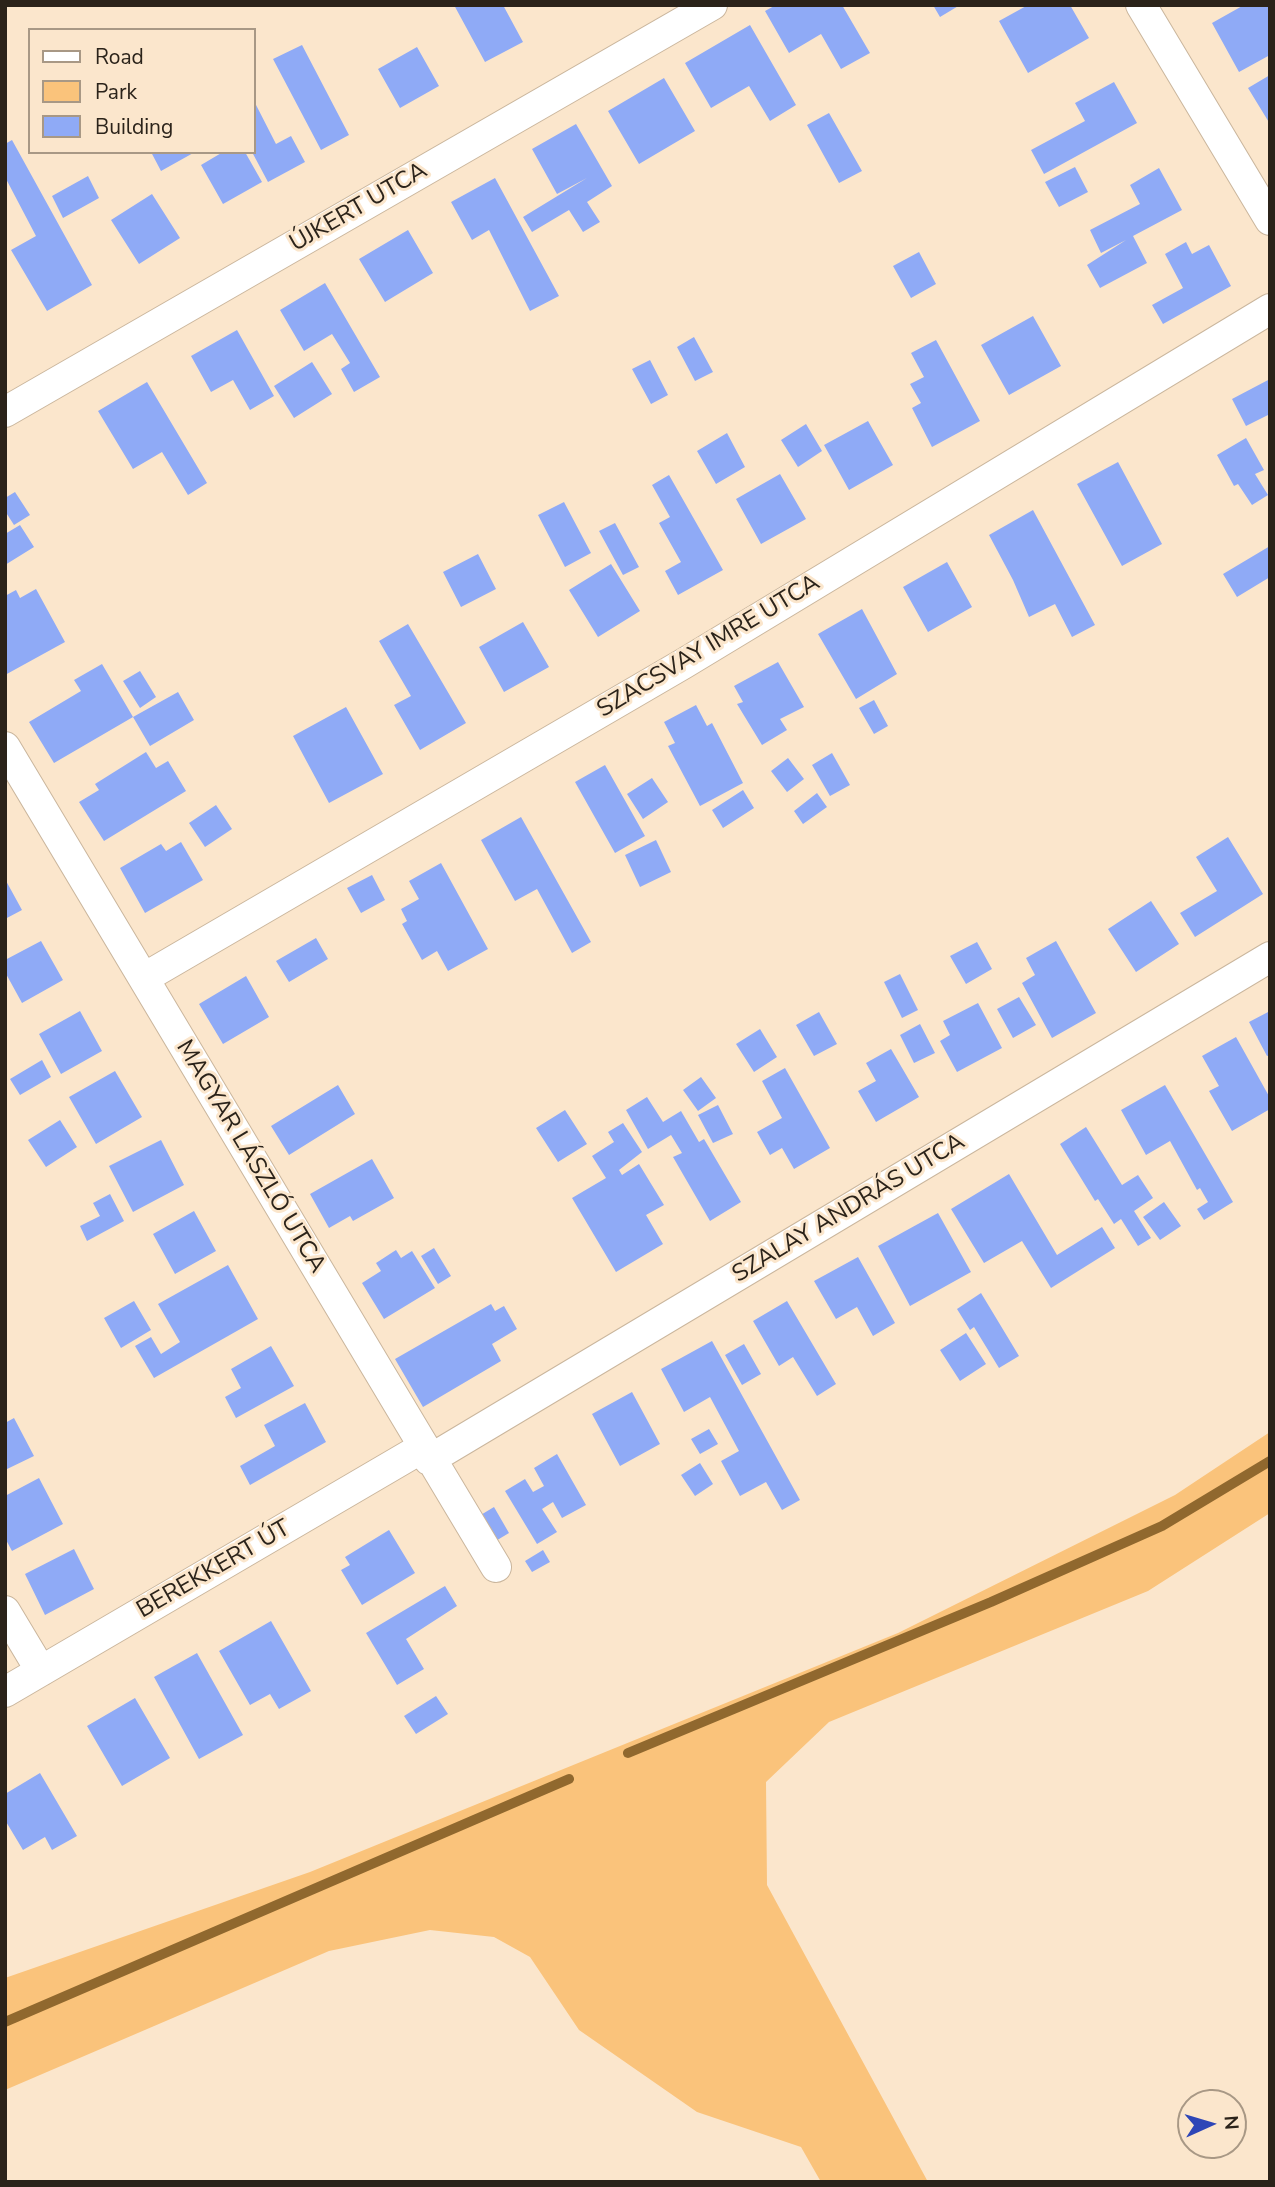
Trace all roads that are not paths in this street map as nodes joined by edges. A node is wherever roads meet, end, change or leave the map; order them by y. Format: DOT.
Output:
graph roads {
  1 [pos="712,5"];
  2 [pos="1141,5"];
  3 [pos="1270,220"];
  4 [pos="1270,309"];
  5 [pos="5,412"];
  6 [pos="5,747"];
  7 [pos="1270,957"];
  8 [pos="144,978"];
  9 [pos="426,1454"];
  10 [pos="496,1567"];
  11 [pos="5,1611"];
  12 [pos="41,1671"];
  13 [pos="5,1692"];
  1 -- 5 [label="street, ÚJKERT UTCA"];
  2 -- 3 [label="street"];
  4 -- 8 [label="street, SZACSVAY IMRE UTCA"];
  6 -- 8 [label="street, MAGYAR LÁSZLÓ UTCA"];
  7 -- 9 [label="street, SZALAY ANDRÁS UTCA"];
  8 -- 9 [label="street, MAGYAR LÁSZLÓ UTCA"];
  9 -- 10 [label="street, MAGYAR LÁSZLÓ UTCA"];
  9 -- 12 [label="street, BEREKKERT ÚT"];
  11 -- 12 [label="street"];
  12 -- 13 [label="street, BEREKKERT ÚT"];
}
